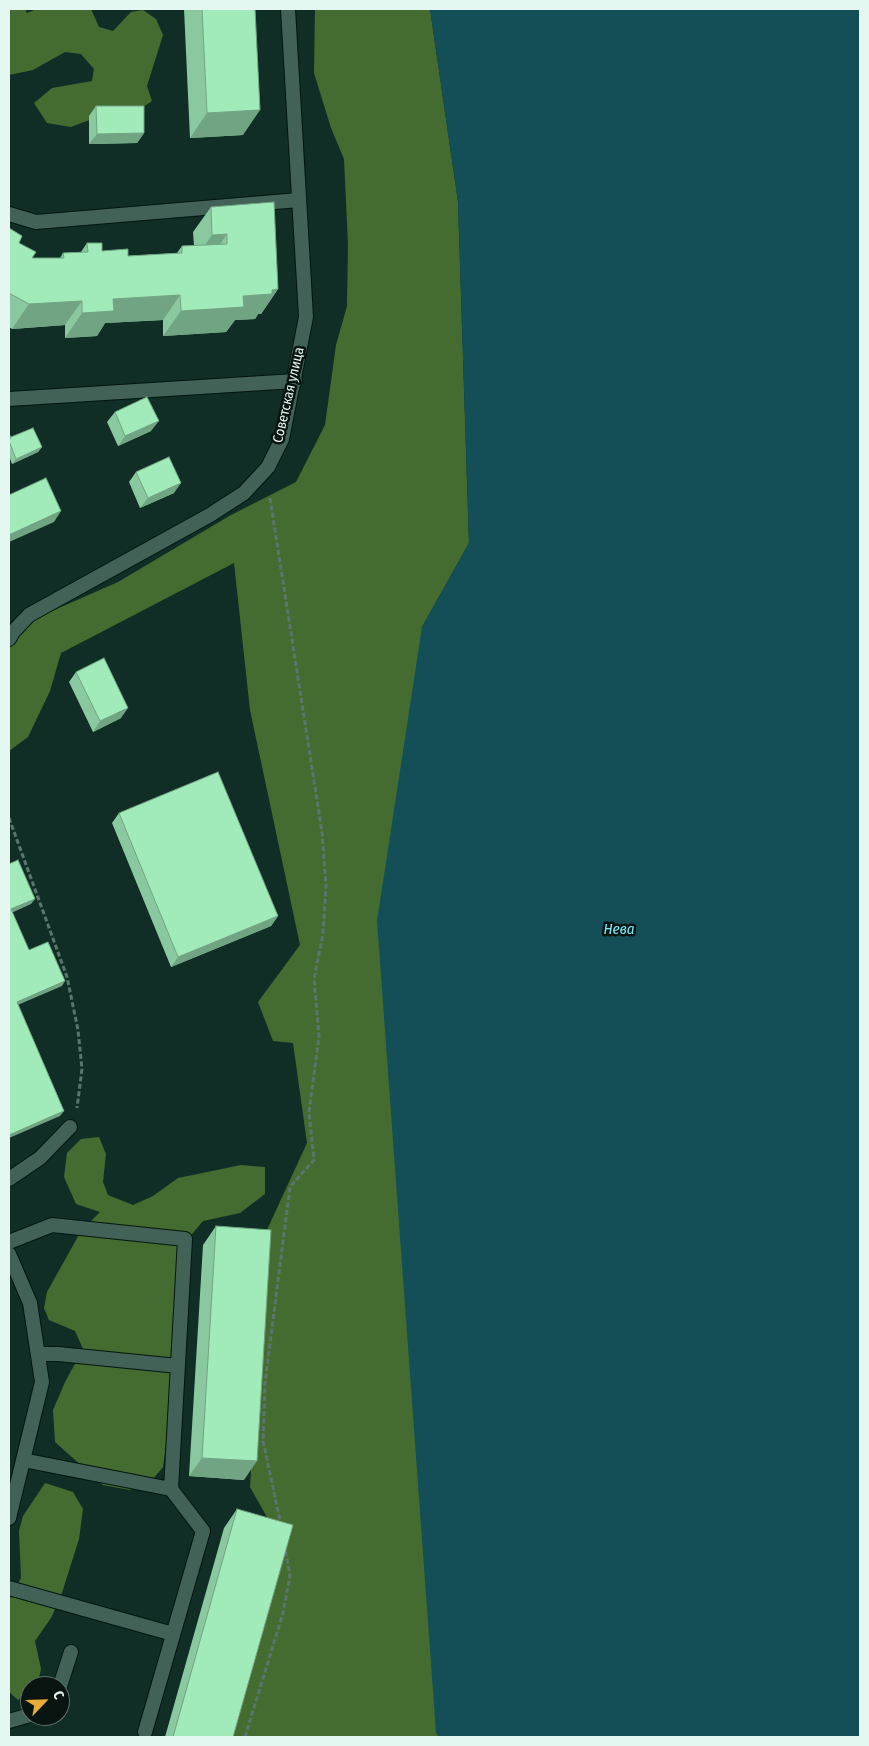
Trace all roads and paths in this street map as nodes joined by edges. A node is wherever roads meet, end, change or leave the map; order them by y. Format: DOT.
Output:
graph roads {
  1 [pos="288,9"];
  2 [pos="299,200"];
  3 [pos="9,214"];
  4 [pos="295,381"];
  5 [pos="9,399"];
  6 [pos="271,492"];
  7 [pos="9,639"];
  8 [pos="9,818"];
  9 [pos="70,1127"];
  10 [pos="9,1179"];
  11 [pos="9,1242"];
  12 [pos="9,1254"];
  13 [pos="38,1354"];
  14 [pos="178,1366"];
  15 [pos="23,1460"];
  16 [pos="171,1489"];
  17 [pos="9,1518"];
  18 [pos="283,1532"];
  19 [pos="284,1541"];
  20 [pos="9,1588"];
  21 [pos="173,1634"];
  22 [pos="71,1652"];
  23 [pos="63,1676"];
  24 [pos="144,1732"];
  25 [pos="245,1737"];
  1 -- 2 [label="street, Советская улица"];
  2 -- 3 [label="street"];
  2 -- 4 [label="street, Советская улица"];
  4 -- 5 [label="street"];
  4 -- 7 [label="street, Советская улица"];
  6 -- 18 [label="path"];
  8 -- 9 [label="path"];
  9 -- 10 [label="street"];
  11 -- 14 [label="street"];
  12 -- 13 [label="street"];
  13 -- 14 [label="street"];
  13 -- 15 [label="street"];
  14 -- 16 [label="street"];
  15 -- 16 [label="street"];
  15 -- 17 [label="street"];
  16 -- 21 [label="street"];
  19 -- 25 [label="path"];
  20 -- 21 [label="street"];
  21 -- 24 [label="street"];
  22 -- 23 [label="street"];
}
